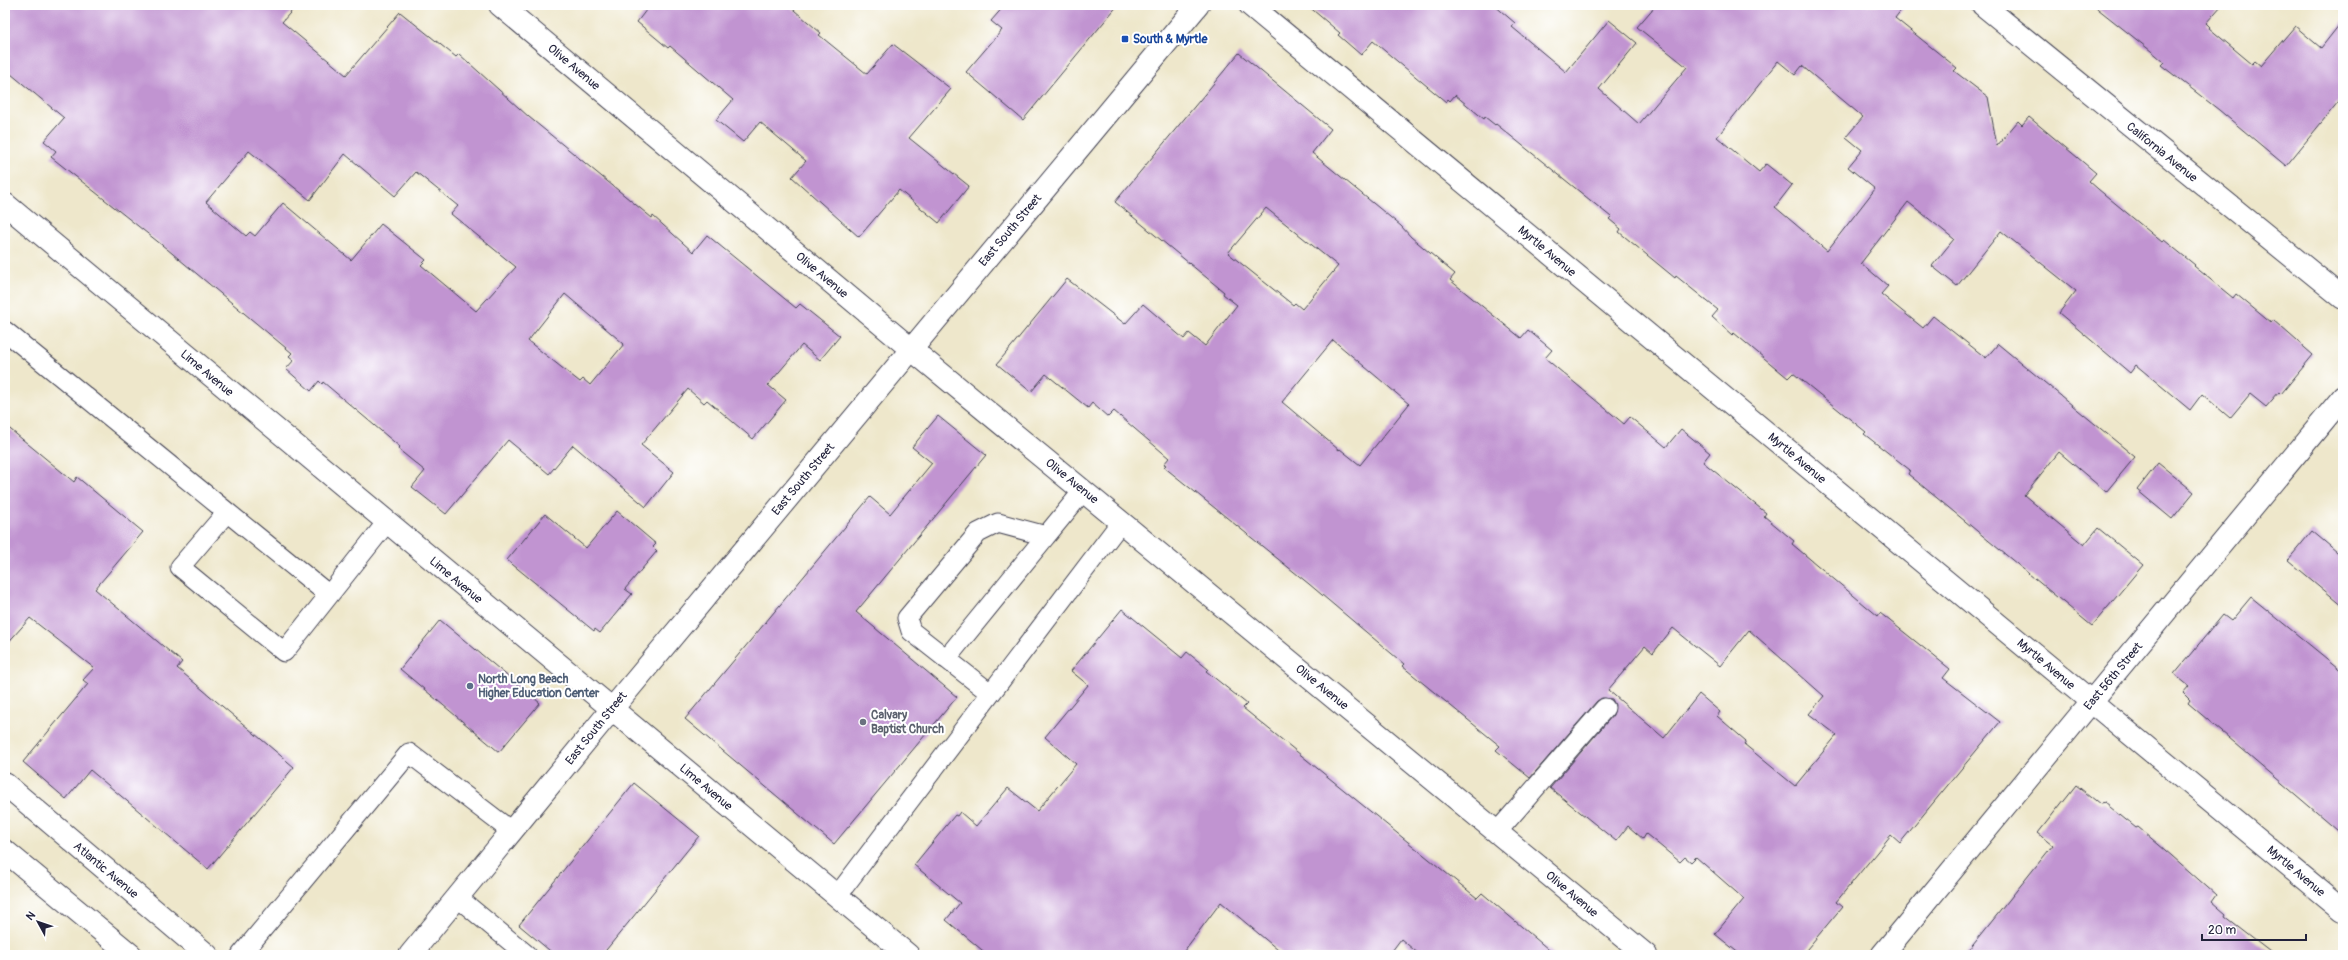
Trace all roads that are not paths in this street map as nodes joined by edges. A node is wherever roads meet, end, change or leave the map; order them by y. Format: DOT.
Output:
graph roads {
  1 [pos="500,5"];
  2 [pos="1198,5"];
  3 [pos="1250,5"];
  4 [pos="1983,5"];
  5 [pos="5,204"];
  6 [pos="2343,298"];
  7 [pos="5,331"];
  8 [pos="911,349"];
  9 [pos="2343,396"];
  10 [pos="1083,490"];
  11 [pos="227,512"];
  12 [pos="387,522"];
  13 [pos="1121,522"];
  14 [pos="1046,536"];
  15 [pos="329,595"];
  16 [pos="946,659"];
  17 [pos="990,693"];
  18 [pos="2091,702"];
  19 [pos="1605,708"];
  20 [pos="612,709"];
  21 [pos="5,784"];
  22 [pos="511,831"];
  23 [pos="1498,832"];
  24 [pos="5,851"];
  25 [pos="836,896"];
  26 [pos="457,897"];
  27 [pos="2343,910"];
  28 [pos="131,955"];
  29 [pos="207,955"];
  30 [pos="241,955"];
  31 [pos="410,955"];
  32 [pos="527,955"];
  33 [pos="908,955"];
  34 [pos="1646,955"];
  35 [pos="1882,955"];
  1 -- 8 [label="street, Olive Avenue"];
  2 -- 8 [label="street, East South Street"];
  3 -- 18 [label="street, Myrtle Avenue"];
  4 -- 6 [label="street, California Avenue"];
  5 -- 12 [label="street, Lime Avenue"];
  7 -- 11 [label="lane"];
  8 -- 10 [label="street, Olive Avenue"];
  8 -- 20 [label="street, East South Street"];
  9 -- 18 [label="street, East 56th Street"];
  10 -- 13 [label="street, Olive Avenue"];
  10 -- 14 [label="lane"];
  11 -- 15 [label="lane"];
  11 -- 15 [label="lane"];
  12 -- 15 [label="lane"];
  12 -- 20 [label="street, Lime Avenue"];
  13 -- 17 [label="lane"];
  13 -- 23 [label="street, Olive Avenue"];
  14 -- 16 [label="lane"];
  14 -- 16 [label="lane"];
  16 -- 17 [label="lane"];
  17 -- 25 [label="lane"];
  18 -- 27 [label="street, Myrtle Avenue"];
  18 -- 35 [label="street, East 56th Street"];
  19 -- 23 [label="lane"];
  20 -- 22 [label="street, East South Street"];
  20 -- 25 [label="street, Lime Avenue"];
  21 -- 29 [label="street, Atlantic Avenue"];
  22 -- 26 [label="street, East South Street"];
  22 -- 30 [label="lane"];
  23 -- 34 [label="street, Olive Avenue"];
  24 -- 28 [label="street"];
  25 -- 33 [label="street, Lime Avenue"];
  26 -- 31 [label="street, East South Street"];
  26 -- 32 [label="lane"];
}
